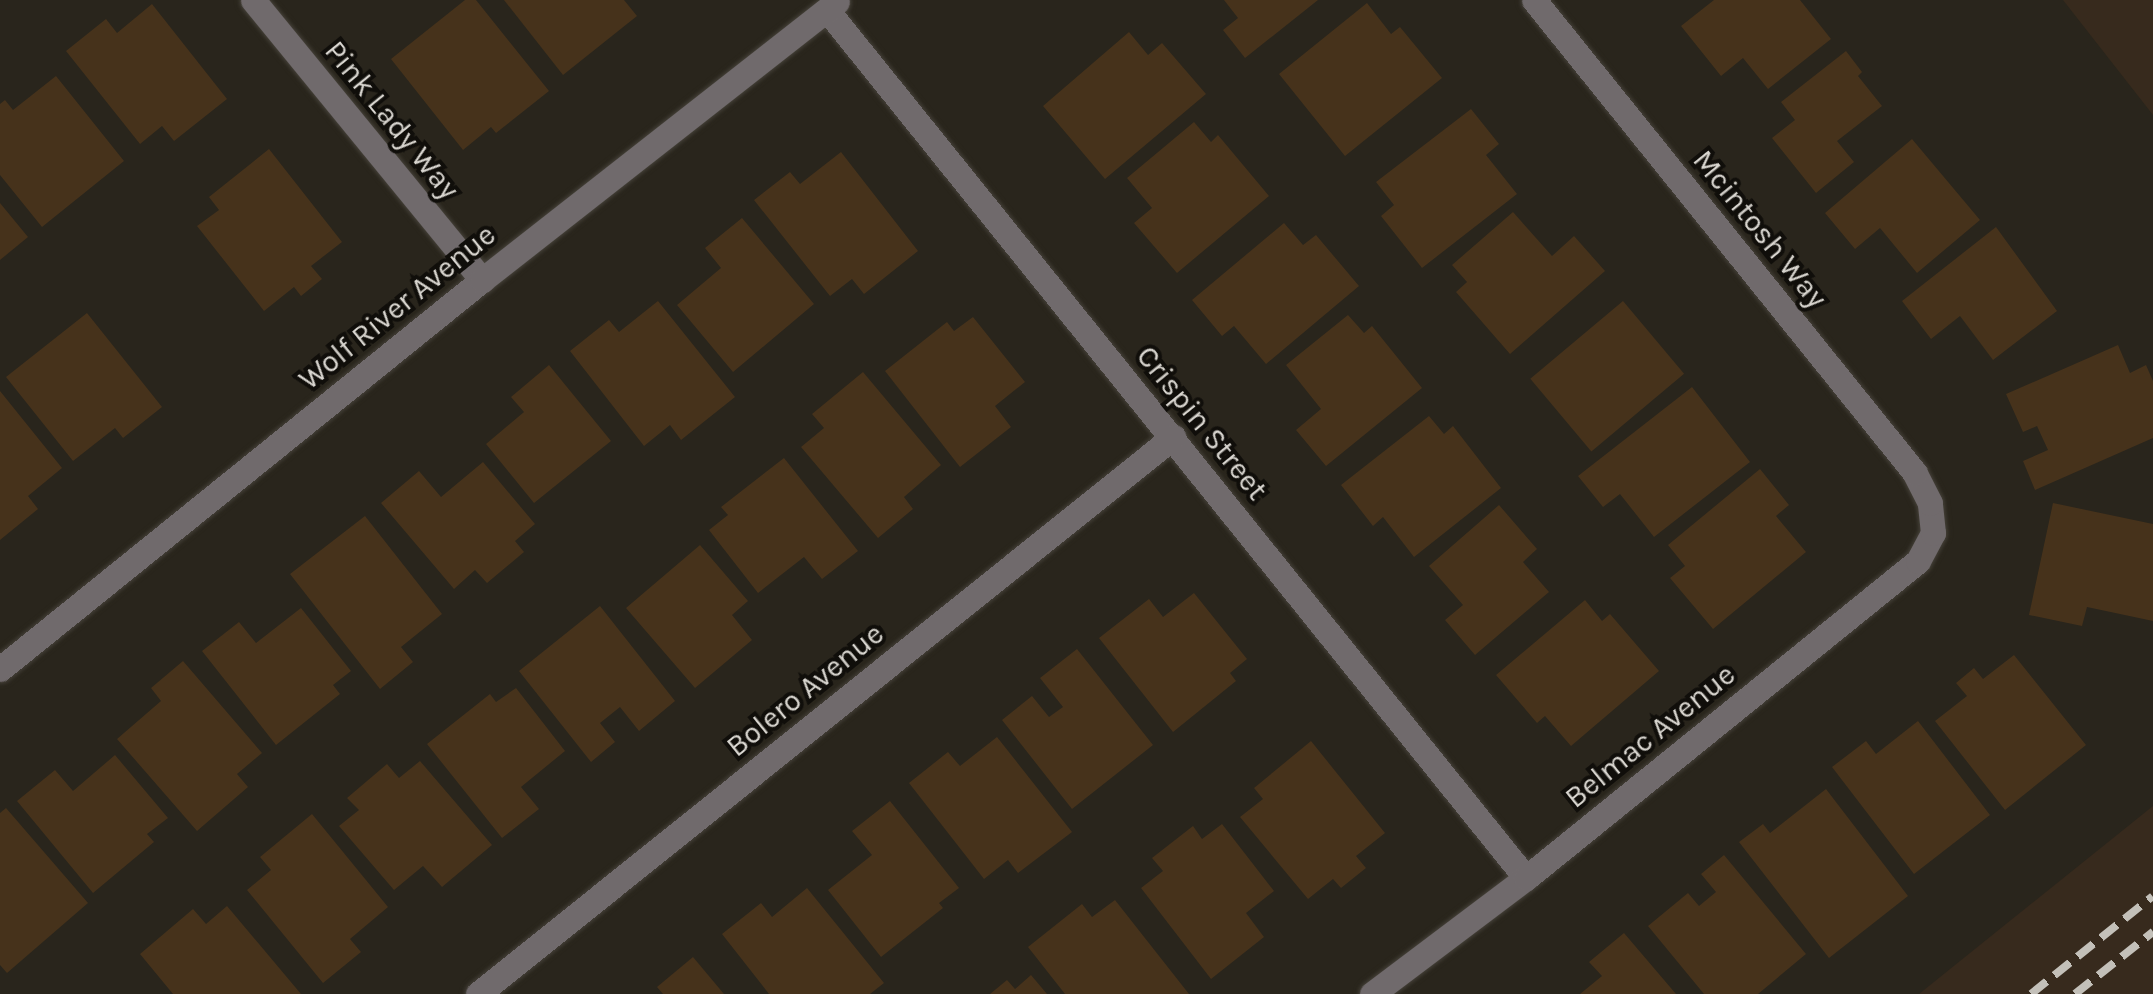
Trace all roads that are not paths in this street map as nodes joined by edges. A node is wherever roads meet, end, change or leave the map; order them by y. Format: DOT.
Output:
graph roads {
  1 [pos="253,0"];
  2 [pos="1534,0"];
  3 [pos="833,5"];
  4 [pos="482,280"];
  5 [pos="1173,438"];
  6 [pos="1930,503"];
  7 [pos="0,669"];
  8 [pos="1526,878"];
  9 [pos="478,994"];
  10 [pos="1372,994"];
  1 -- 4 [label="street, Pink Lady Way"];
  2 -- 6 [label="street, Mcintosh Way"];
  3 -- 4 [label="street, Wolf River Avenue"];
  3 -- 5 [label="street, Crispin Street"];
  4 -- 7 [label="street, Wolf River Avenue"];
  5 -- 8 [label="street, Crispin Street"];
  5 -- 9 [label="street, Bolero Avenue"];
  6 -- 8 [label="street, Belmac Avenue"];
  8 -- 10 [label="street, Belmac Avenue"];
}
